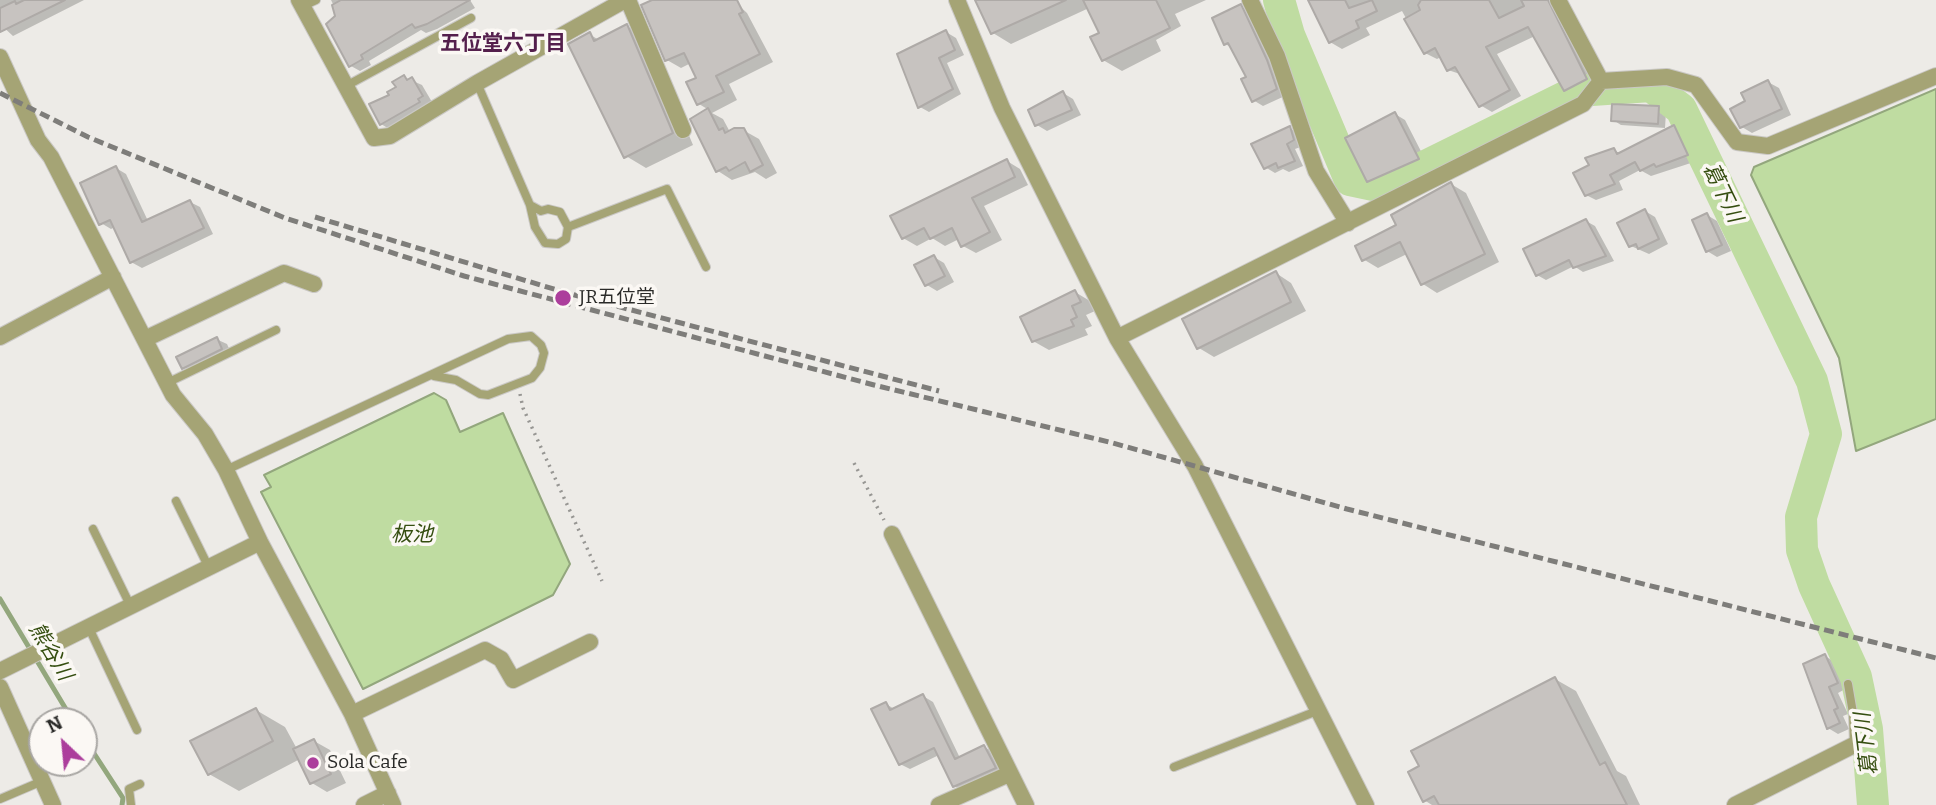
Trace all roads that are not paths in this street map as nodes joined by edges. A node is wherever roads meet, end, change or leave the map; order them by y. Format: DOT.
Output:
graph roads {
  1 [pos="627,0"];
  2 [pos="957,0"];
  3 [pos="1250,0"];
  4 [pos="1558,0"];
  5 [pos="306,2"];
  6 [pos="471,18"];
  7 [pos="0,57"];
  8 [pos="1936,76"];
  9 [pos="1601,81"];
  10 [pos="477,83"];
  11 [pos="346,86"];
  12 [pos="682,130"];
  13 [pos="530,205"];
  14 [pos="1348,223"];
  15 [pos="568,227"];
  16 [pos="706,267"];
  17 [pos="113,277"];
  18 [pos="314,284"];
  19 [pos="276,330"];
  20 [pos="0,337"];
  21 [pos="1118,338"];
  22 [pos="145,340"];
  23 [pos="434,376"];
  24 [pos="167,383"];
  25 [pos="226,470"];
  26 [pos="176,501"];
  27 [pos="93,529"];
  28 [pos="892,534"];
  29 [pos="260,542"];
  30 [pos="208,568"];
  31 [pos="131,607"];
  32 [pos="89,628"];
  33 [pos="590,642"];
  34 [pos="0,671"];
  35 [pos="1848,684"];
  36 [pos="0,687"];
  37 [pos="1317,711"];
  38 [pos="352,714"];
  39 [pos="137,730"];
  40 [pos="1854,745"];
  41 [pos="1174,767"];
  42 [pos="1009,774"];
  43 [pos="40,782"];
  44 [pos="140,784"];
  45 [pos="0,799"];
  46 [pos="391,799"];
  47 [pos="53,805"];
  48 [pos="131,805"];
  49 [pos="363,805"];
  50 [pos="939,805"];
  51 [pos="1026,805"];
  52 [pos="1366,805"];
  53 [pos="1735,805"];
  1 -- 10 [label="street"];
  1 -- 12 [label="street"];
  2 -- 21 [label="street"];
  3 -- 14 [label="street"];
  4 -- 9 [label="street"];
  5 -- 11 [label="street"];
  6 -- 11 [label="lane"];
  7 -- 17 [label="street"];
  8 -- 9 [label="street"];
  9 -- 14 [label="street"];
  10 -- 11 [label="street"];
  10 -- 13 [label="lane"];
  13 -- 15 [label="lane"];
  13 -- 15 [label="lane"];
  14 -- 21 [label="street"];
  15 -- 16 [label="lane"];
  17 -- 20 [label="street"];
  17 -- 22 [label="street"];
  18 -- 22 [label="street"];
  19 -- 24 [label="lane"];
  21 -- 37 [label="street"];
  22 -- 24 [label="street"];
  23 -- 23 [label="lane"];
  23 -- 25 [label="lane"];
  24 -- 25 [label="street"];
  25 -- 29 [label="street"];
  26 -- 30 [label="lane"];
  27 -- 31 [label="lane"];
  28 -- 42 [label="street"];
  29 -- 30 [label="street"];
  29 -- 38 [label="street"];
  30 -- 31 [label="street"];
  31 -- 32 [label="street"];
  32 -- 34 [label="street"];
  32 -- 39 [label="lane"];
  33 -- 38 [label="street"];
  35 -- 40 [label="lane"];
  36 -- 43 [label="street"];
  37 -- 41 [label="lane"];
  37 -- 52 [label="street"];
  38 -- 46 [label="street"];
  40 -- 53 [label="street"];
  42 -- 50 [label="street"];
  42 -- 51 [label="street"];
  43 -- 45 [label="lane"];
  43 -- 47 [label="street"];
  44 -- 48 [label="lane"];
  46 -- 49 [label="street"];
}
